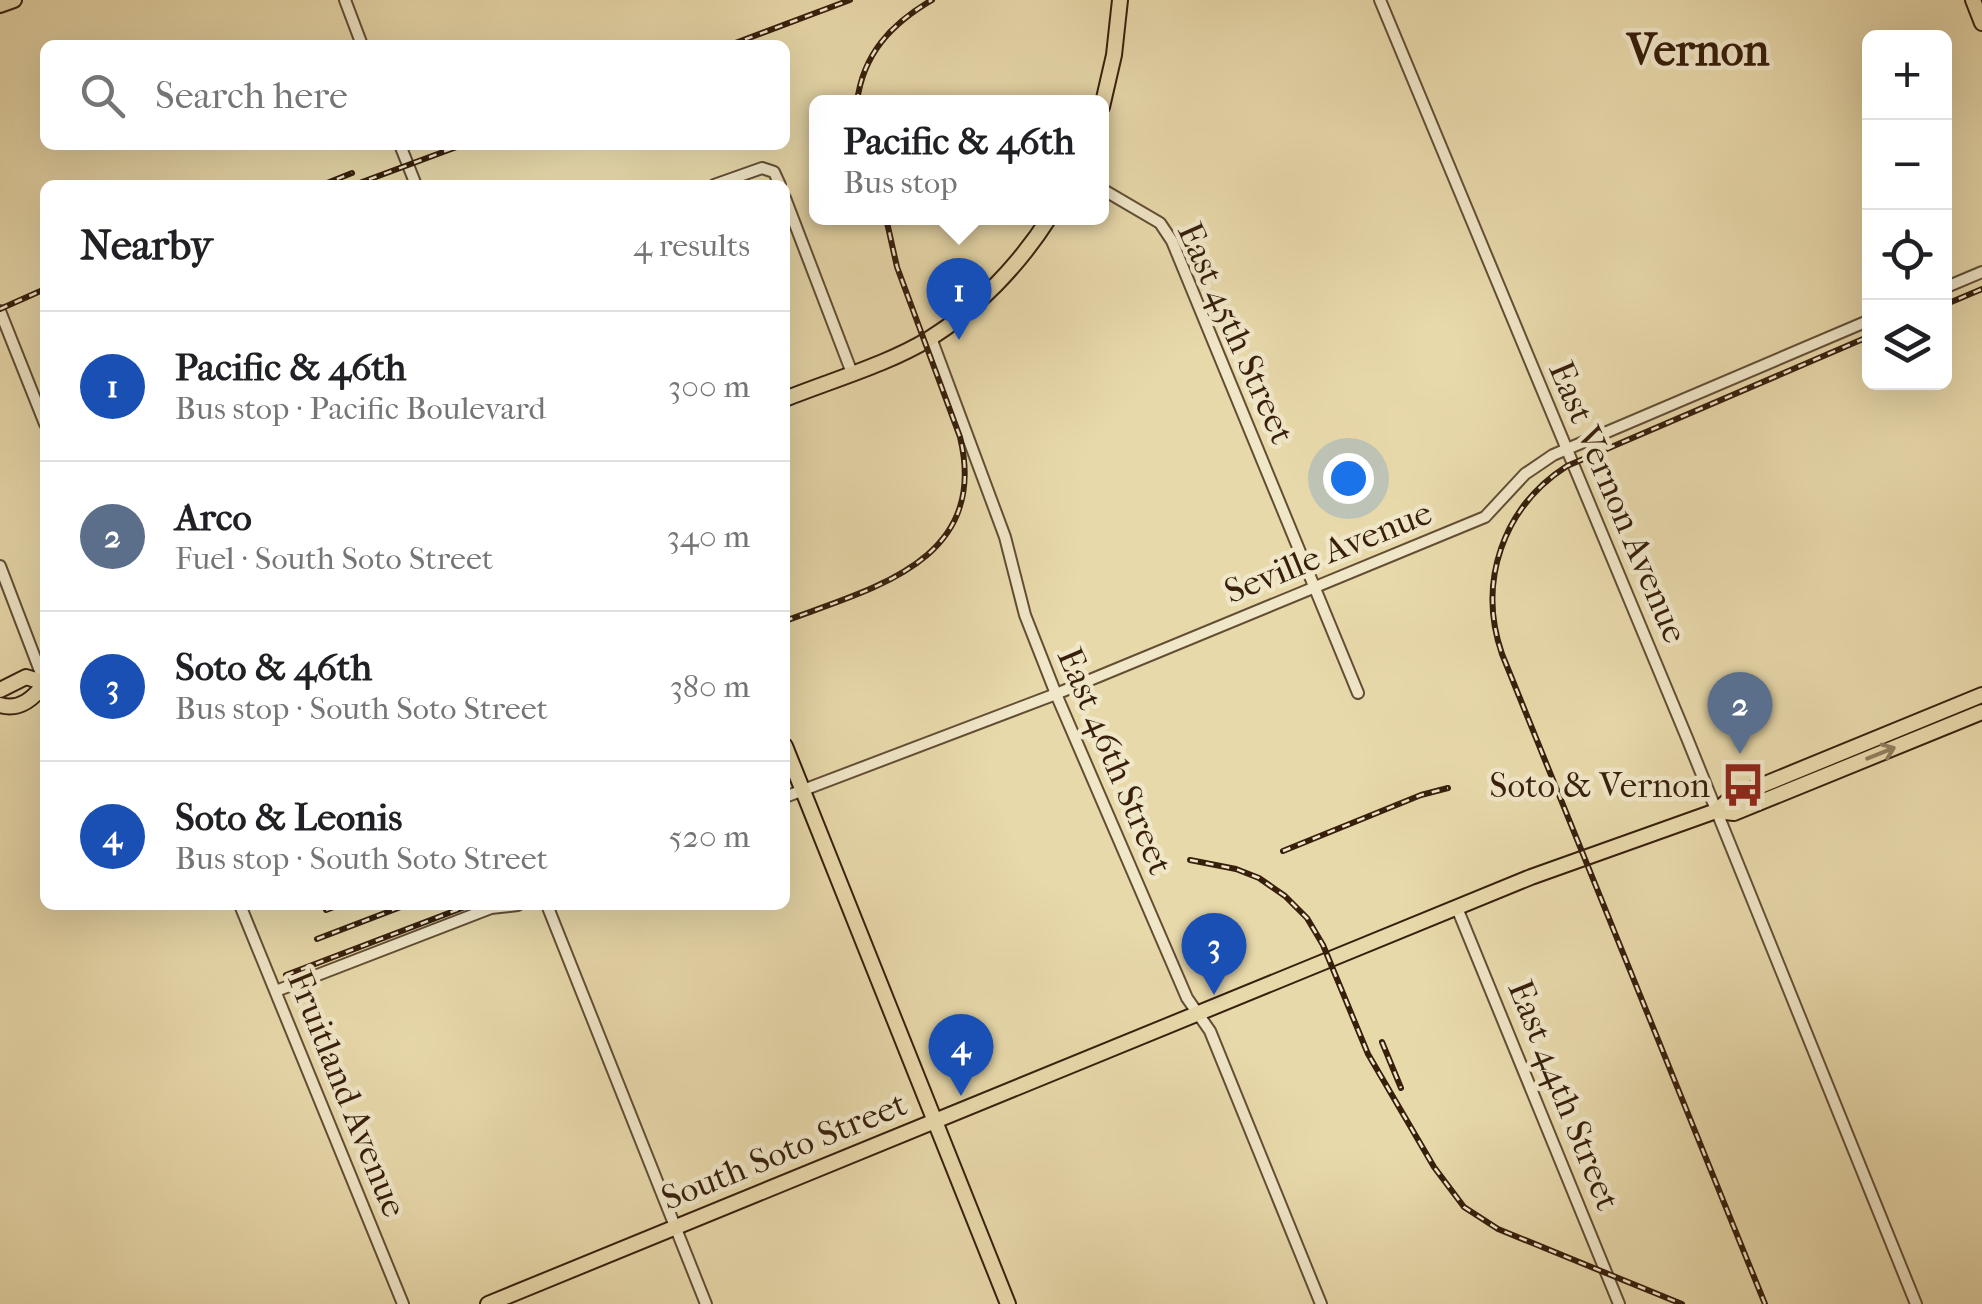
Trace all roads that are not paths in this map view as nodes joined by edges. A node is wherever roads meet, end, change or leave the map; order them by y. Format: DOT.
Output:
graph roads {
  1 [pos="14,0"];
  2 [pos="345,0"];
  3 [pos="1120,0"];
  4 [pos="1380,0"];
  5 [pos="1973,0"];
  6 [pos="0,5"];
  7 [pos="1982,23"];
  8 [pos="360,40"];
  9 [pos="1105,95"];
  10 [pos="402,150"];
  11 [pos="414,180"];
  12 [pos="727,180"];
  13 [pos="776,180"];
  14 [pos="1109,193"];
  15 [pos="790,211"];
  16 [pos="1044,225"];
  17 [pos="1982,272"];
  18 [pos="1952,285"];
  19 [pos="0,311"];
  20 [pos="1862,323"];
  21 [pos="931,338"];
  22 [pos="12,341"];
  23 [pos="0,345"];
  24 [pos="852,373"];
  25 [pos="790,397"];
  26 [pos="40,411"];
  27 [pos="1566,449"];
  28 [pos="0,566"];
  29 [pos="1315,586"];
  30 [pos="40,671"];
  31 [pos="40,682"];
  32 [pos="0,690"];
  33 [pos="40,690"];
  34 [pos="1358,693"];
  35 [pos="1056,694"];
  36 [pos="1982,696"];
  37 [pos="0,705"];
  38 [pos="1982,712"];
  39 [pos="1910,724"];
  40 [pos="1915,740"];
  41 [pos="790,759"];
  42 [pos="802,790"];
  43 [pos="790,795"];
  44 [pos="1716,811"];
  45 [pos="1457,908"];
  46 [pos="242,910"];
  47 [pos="486,910"];
  48 [pos="549,910"];
  49 [pos="276,991"];
  50 [pos="1198,1014"];
  51 [pos="934,1122"];
  52 [pos="675,1228"];
  53 [pos="402,1304"];
  54 [pos="488,1304"];
  55 [pos="706,1304"];
  56 [pos="1008,1304"];
  57 [pos="1321,1304"];
  58 [pos="1619,1304"];
  59 [pos="1916,1304"];
  1 -- 6 [label="main road"];
  2 -- 8 [label="street"];
  3 -- 9 [label="main road"];
  4 -- 27 [label="street, East Vernon Avenue"];
  5 -- 7 [label="main road"];
  10 -- 11 [label="street"];
  12 -- 13 [label="street"];
  14 -- 29 [label="street, East 45th Street"];
  15 -- 24 [label="street"];
  16 -- 21 [label="main road"];
  17 -- 18 [label="street"];
  19 -- 22 [label="street"];
  20 -- 27 [label="street, Seville Avenue"];
  21 -- 24 [label="main road"];
  21 -- 35 [label="street, East 46th Street"];
  22 -- 23 [label="street"];
  22 -- 26 [label="street"];
  24 -- 25 [label="main road"];
  27 -- 29 [label="street, Seville Avenue"];
  27 -- 44 [label="street, East Vernon Avenue"];
  28 -- 30 [label="street"];
  29 -- 34 [label="street, East 45th Street"];
  29 -- 35 [label="street, Seville Avenue"];
  31 -- 32 [label="main road"];
  33 -- 37 [label="main road"];
  35 -- 42 [label="street, Seville Avenue"];
  35 -- 50 [label="street, East 46th Street"];
  36 -- 39 [label="main road, South Soto Street"];
  38 -- 40 [label="main road, South Soto Street"];
  39 -- 40 [label="main road"];
  39 -- 44 [label="main road, South Soto Street"];
  44 -- 40 [label="main road, South Soto Street, one-way"];
  41 -- 42 [label="main road"];
  42 -- 43 [label="street, Seville Avenue"];
  42 -- 51 [label="main road"];
  44 -- 45 [label="main road, South Soto Street"];
  44 -- 59 [label="street, East Vernon Avenue"];
  45 -- 50 [label="main road, South Soto Street"];
  45 -- 58 [label="street, East 44th Street"];
  46 -- 49 [label="street, Fruitland Avenue"];
  47 -- 49 [label="street"];
  48 -- 52 [label="street"];
  49 -- 53 [label="street, Fruitland Avenue"];
  50 -- 51 [label="main road, South Soto Street"];
  50 -- 57 [label="street, East 46th Street"];
  51 -- 52 [label="main road, South Soto Street"];
  51 -- 56 [label="main road"];
  52 -- 54 [label="main road, South Soto Street"];
  52 -- 55 [label="street"];
}
